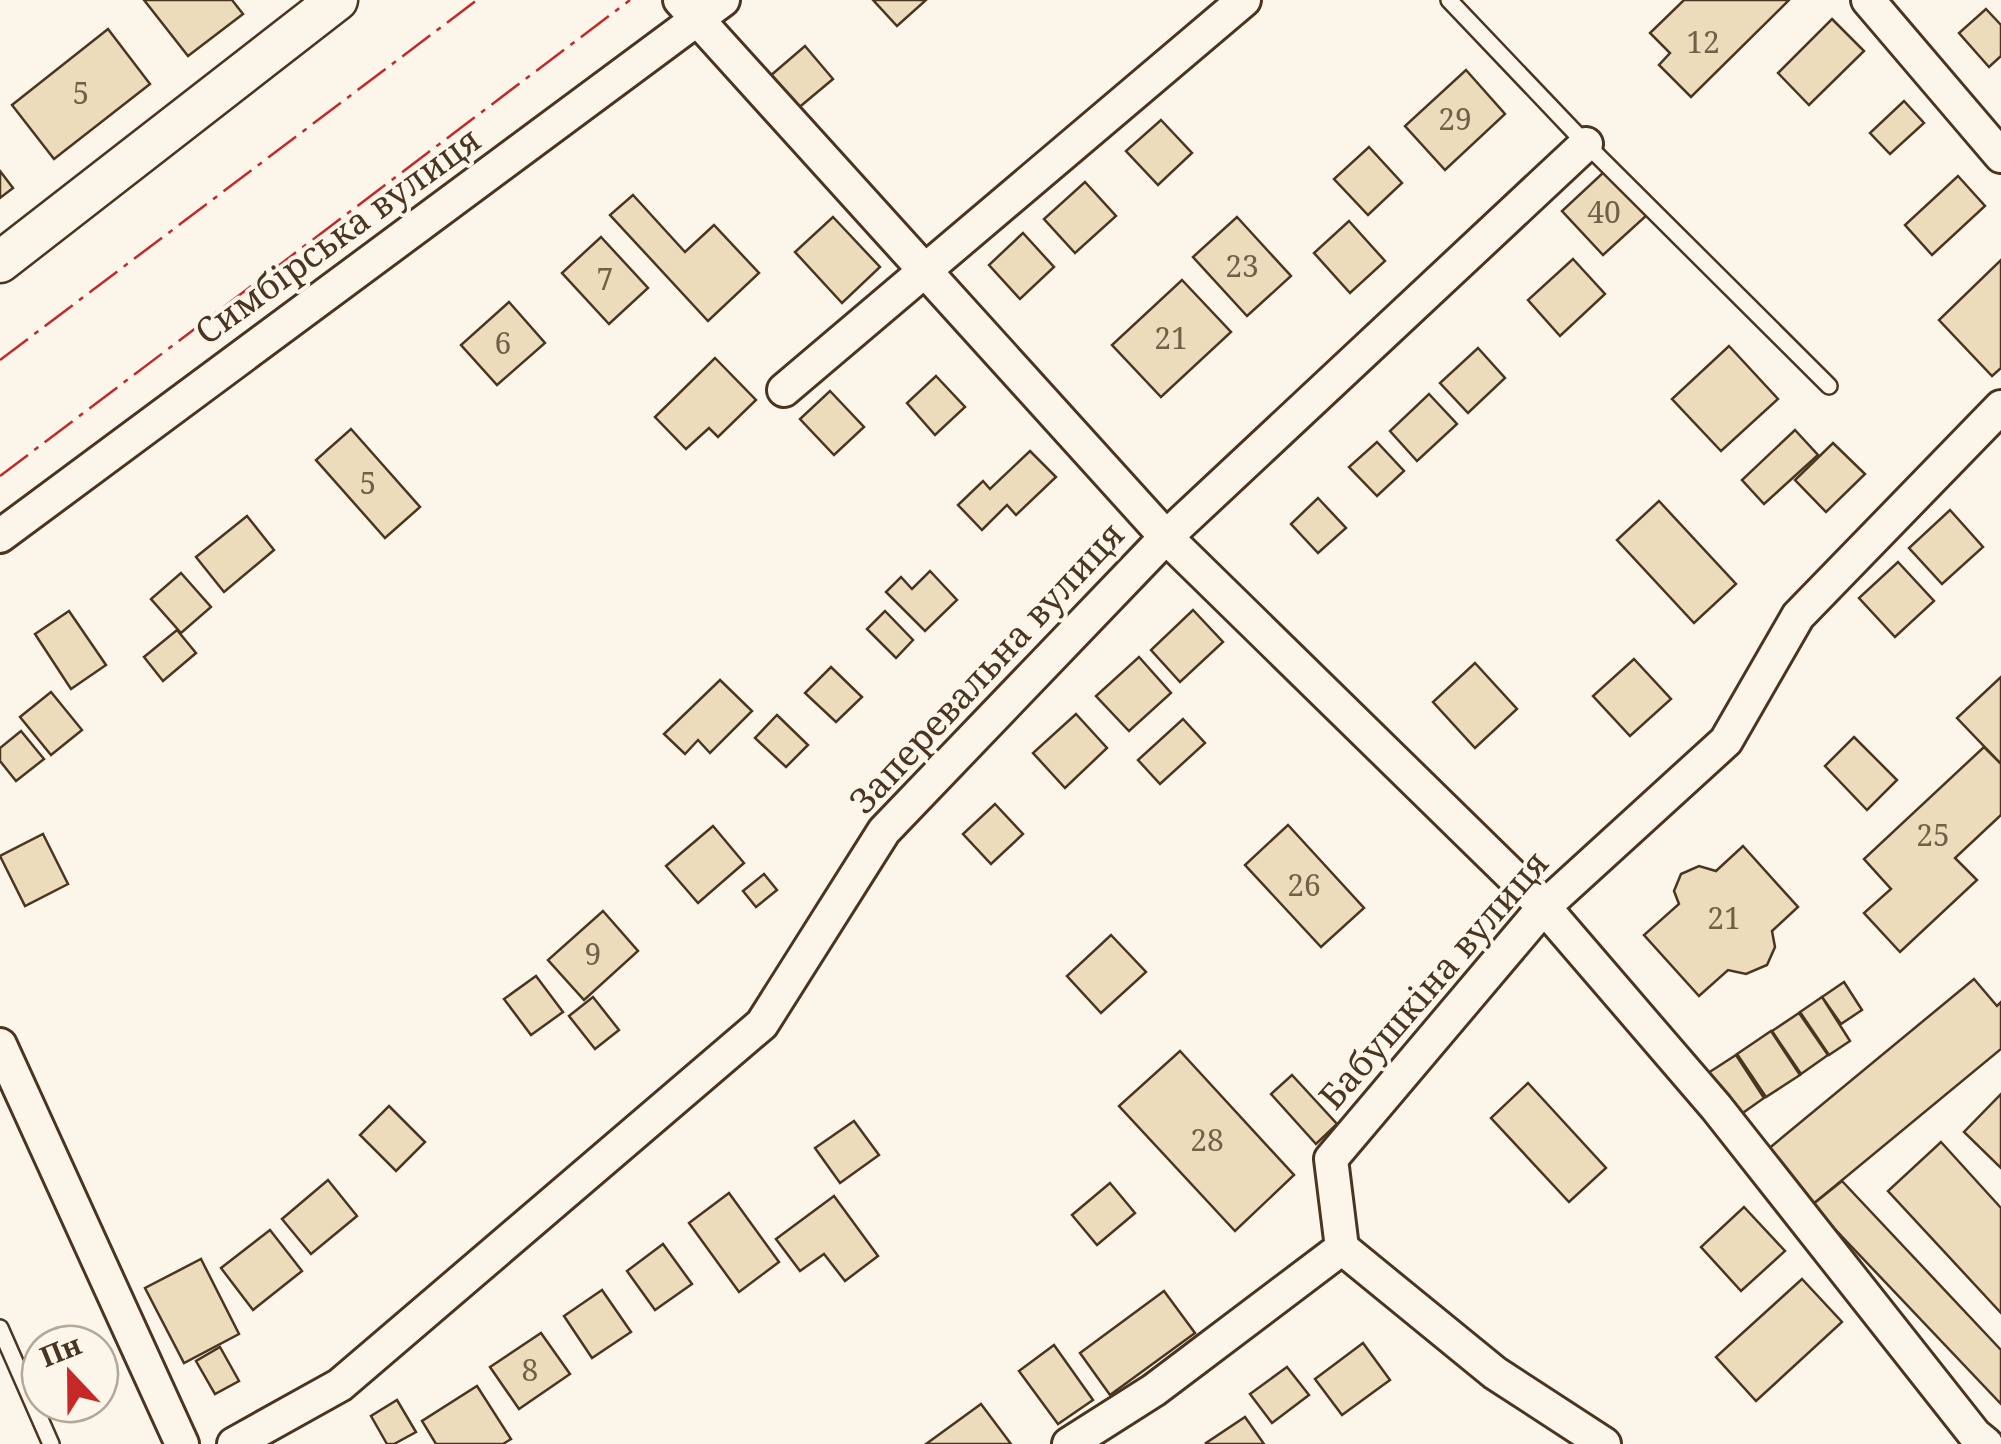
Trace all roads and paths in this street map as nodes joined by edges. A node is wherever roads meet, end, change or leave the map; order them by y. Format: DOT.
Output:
graph roads {
  1 [pos="1244,0"];
  2 [pos="1449,0"];
  3 [pos="1868,0"];
  4 [pos="320,5"];
  5 [pos="700,7"];
  6 [pos="1586,144"];
  7 [pos="2001,156"];
  8 [pos="0,262"];
  9 [pos="924,270"];
  10 [pos="1829,386"];
  11 [pos="784,390"];
  12 [pos="2001,406"];
  13 [pos="0,536"];
  14 [pos="1166,537"];
  15 [pos="1544,907"];
  16 [pos="0,1045"];
  17 [pos="1342,1248"];
  18 [pos="0,1328"];
  19 [pos="51,1444"];
  20 [pos="182,1444"];
  21 [pos="234,1444"];
  22 [pos="1069,1444"];
  23 [pos="1604,1444"];
  24 [pos="1986,1444"];
  1 -- 9 [label="street"];
  2 -- 6 [label="lane"];
  3 -- 7 [label="street"];
  4 -- 8 [label="street"];
  5 -- 9 [label="street"];
  5 -- 13 [label="street, Симбірська вулиця"];
  6 -- 10 [label="lane"];
  6 -- 14 [label="street, Заперевальна вулиця"];
  9 -- 11 [label="street"];
  9 -- 14 [label="street"];
  12 -- 15 [label="street, Бабушкіна вулиця"];
  14 -- 15 [label="street"];
  14 -- 21 [label="street, Заперевальна вулиця"];
  15 -- 17 [label="street, Бабушкіна вулиця"];
  15 -- 24 [label="street"];
  16 -- 20 [label="street"];
  17 -- 22 [label="street"];
  17 -- 23 [label="street"];
  18 -- 19 [label="lane"];
}
